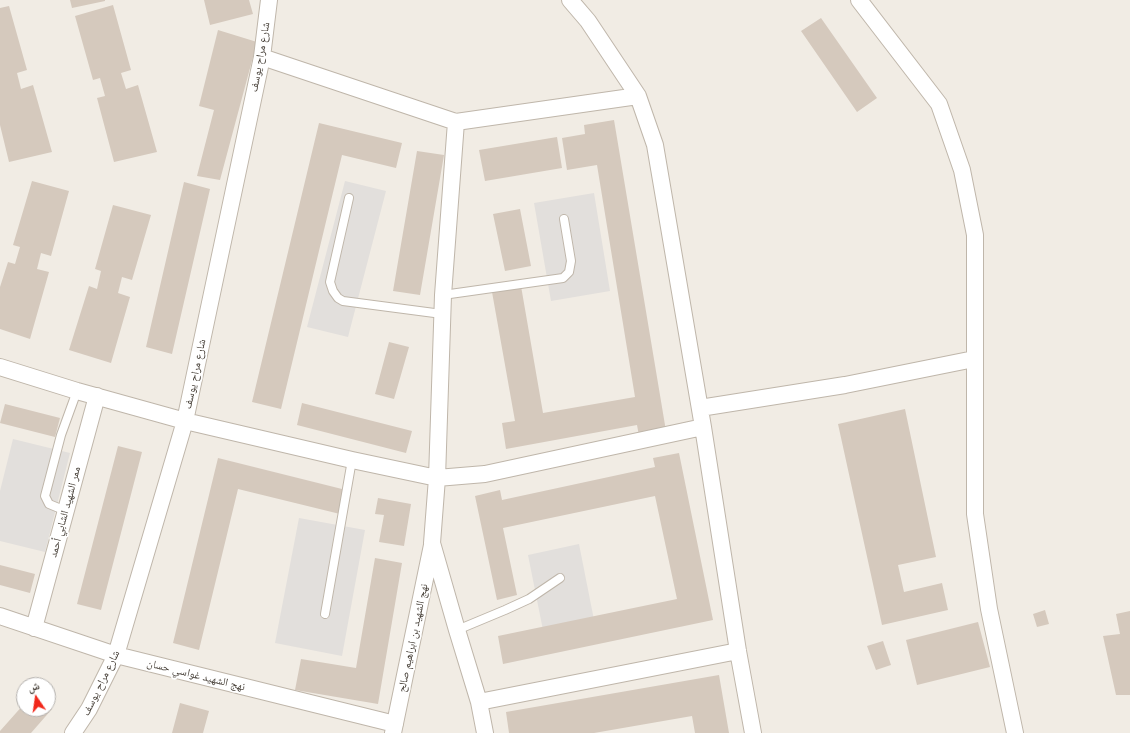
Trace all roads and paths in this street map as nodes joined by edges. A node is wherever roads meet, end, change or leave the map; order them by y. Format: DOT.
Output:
graph roads {
  1 [pos="269,0"];
  2 [pos="570,0"];
  3 [pos="860,0"];
  4 [pos="262,57"];
  5 [pos="638,96"];
  6 [pos="456,122"];
  7 [pos="349,198"];
  8 [pos="564,219"];
  9 [pos="443,295"];
  10 [pos="442,314"];
  11 [pos="974,359"];
  12 [pos="0,368"];
  13 [pos="77,391"];
  14 [pos="97,396"];
  15 [pos="700,408"];
  16 [pos="185,421"];
  17 [pos="703,428"];
  18 [pos="352,460"];
  19 [pos="437,478"];
  20 [pos="66,511"];
  21 [pos="432,543"];
  22 [pos="560,578"];
  23 [pos="325,614"];
  24 [pos="0,616"];
  25 [pos="34,628"];
  26 [pos="457,630"];
  27 [pos="738,651"];
  28 [pos="116,655"];
  29 [pos="479,702"];
  30 [pos="394,729"];
  31 [pos="74,733"];
  32 [pos="485,733"];
  33 [pos="753,733"];
  34 [pos="1015,733"];
  1 -- 4 [label="street, شارع مراح يوسف"];
  2 -- 5 [label="street"];
  3 -- 11 [label="street"];
  4 -- 6 [label="street"];
  4 -- 16 [label="street, شارع مراح يوسف"];
  5 -- 6 [label="street"];
  5 -- 15 [label="street"];
  6 -- 9 [label="street"];
  7 -- 10 [label="lane"];
  8 -- 9 [label="lane"];
  9 -- 10 [label="street"];
  10 -- 19 [label="street"];
  11 -- 15 [label="street"];
  11 -- 34 [label="street"];
  12 -- 13 [label="street"];
  13 -- 14 [label="street"];
  13 -- 20 [label="lane"];
  14 -- 16 [label="street"];
  14 -- 20 [label="street, ممر الشهيد الشابي أحمد"];
  15 -- 17 [label="street"];
  16 -- 18 [label="street"];
  16 -- 28 [label="street, شارع مراح يوسف"];
  17 -- 19 [label="street"];
  17 -- 27 [label="street"];
  18 -- 19 [label="street"];
  18 -- 23 [label="lane"];
  19 -- 21 [label="street"];
  20 -- 25 [label="street, ممر الشهيد الشابي أحمد"];
  21 -- 26 [label="street"];
  21 -- 30 [label="street, نهج الشهيد بن ابراهيم صالح"];
  22 -- 26 [label="lane"];
  24 -- 25 [label="street, نهج الشهيد غواسي حسان"];
  25 -- 28 [label="street, نهج الشهيد غواسي حسان"];
  26 -- 29 [label="street"];
  27 -- 29 [label="street"];
  27 -- 33 [label="street"];
  28 -- 30 [label="street, نهج الشهيد غواسي حسان"];
  28 -- 31 [label="street, شارع مراح يوسف"];
  29 -- 32 [label="street"];
}
